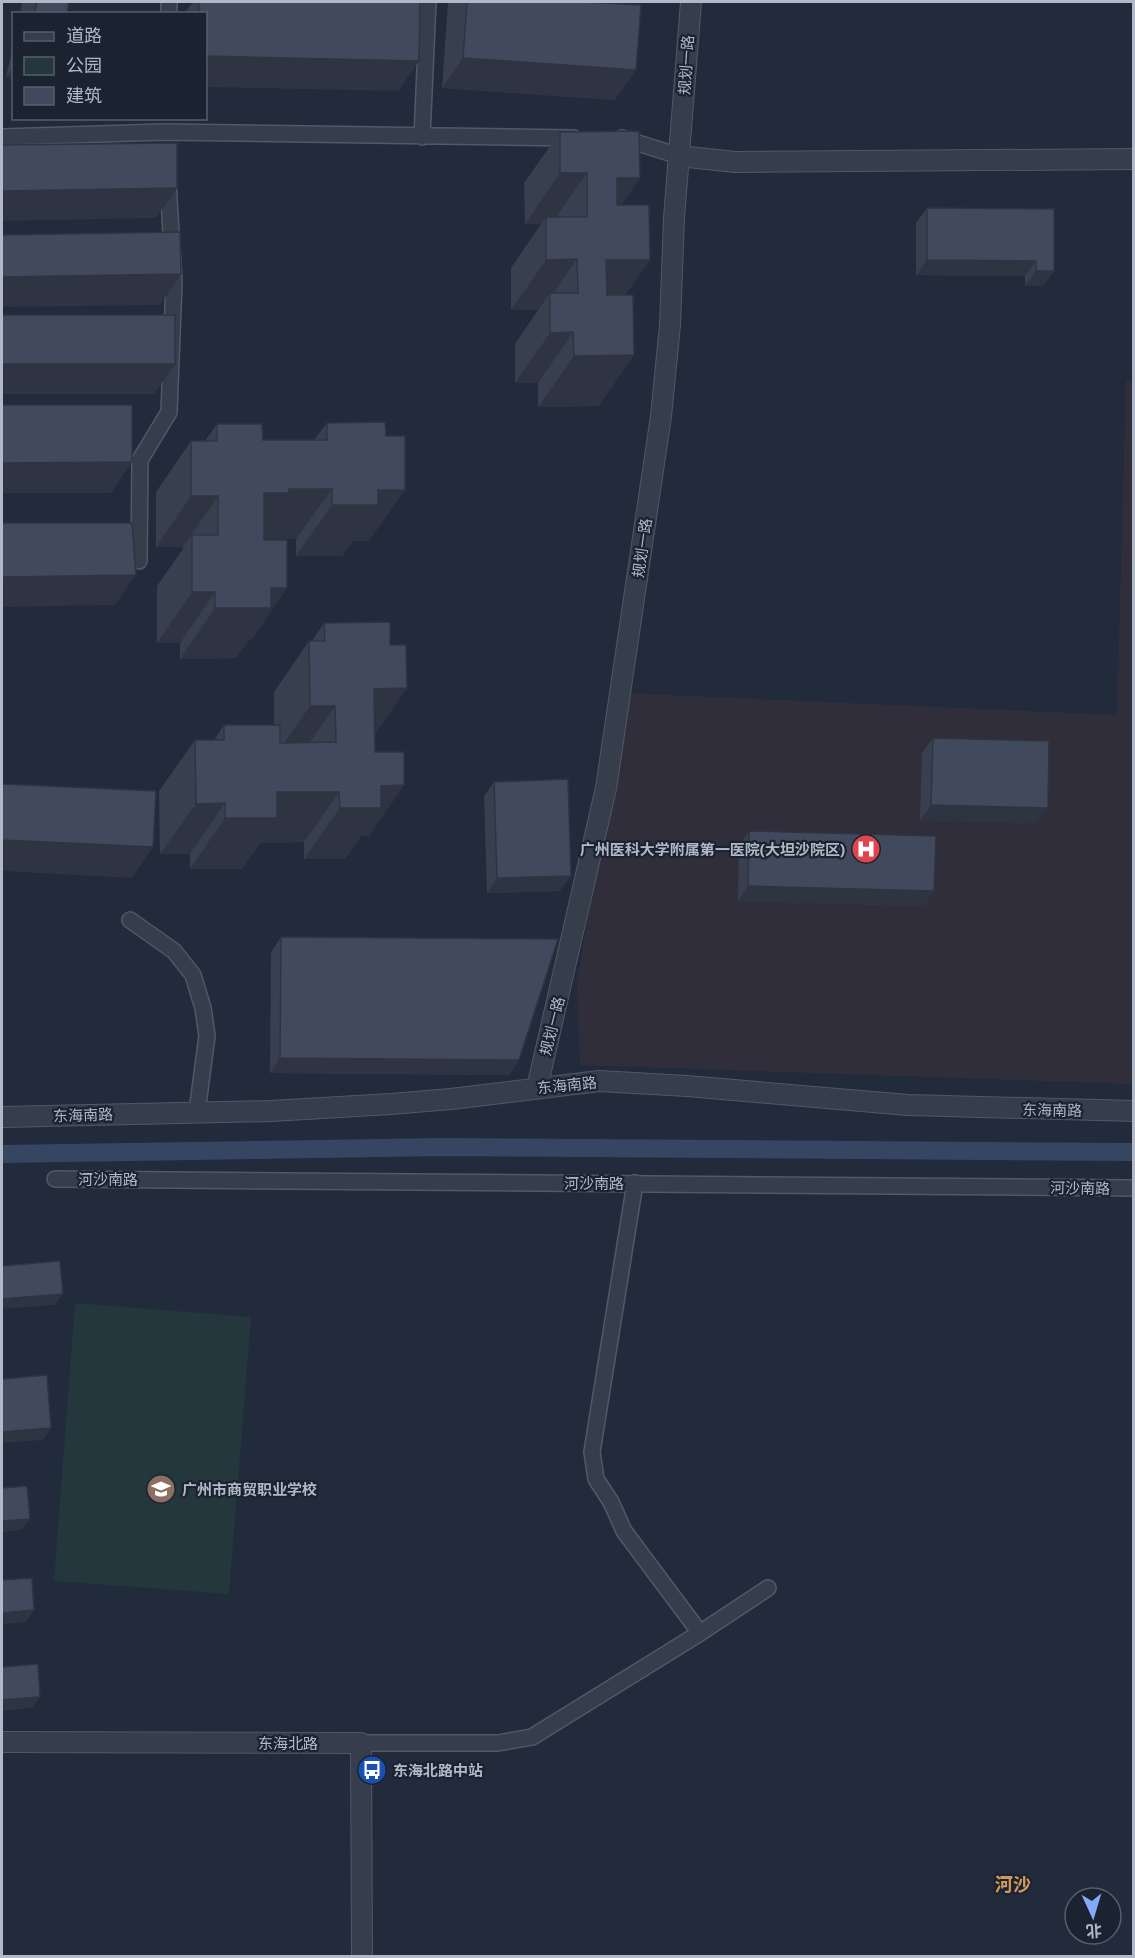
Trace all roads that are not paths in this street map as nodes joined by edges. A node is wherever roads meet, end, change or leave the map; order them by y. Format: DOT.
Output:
graph roads {
  1 [pos="428,2"];
  2 [pos="691,2"];
  3 [pos="165,132"];
  4 [pos="2,137"];
  5 [pos="422,137"];
  6 [pos="587,138"];
  7 [pos="610,138"];
  8 [pos="679,156"];
  9 [pos="1134,159"];
  10 [pos="166,167"];
  11 [pos="139,561"];
  12 [pos="130,920"];
  13 [pos="537,1088"];
  14 [pos="1134,1111"];
  15 [pos="197,1112"];
  16 [pos="2,1118"];
  17 [pos="55,1179"];
  18 [pos="635,1183"];
  19 [pos="1134,1188"];
  20 [pos="768,1588"];
  21 [pos="700,1633"];
  22 [pos="2,1742"];
  23 [pos="361,1743"];
  24 [pos="362,1956"];
  1 -- 5 [label="street"];
  2 -- 8 [label="street, 规划一路"];
  3 -- 4 [label="street"];
  3 -- 5 [label="street"];
  5 -- 6 [label="street"];
  7 -- 8 [label="street"];
  8 -- 9 [label="street"];
  8 -- 13 [label="street, 规划一路"];
  10 -- 11 [label="street"];
  12 -- 15 [label="street"];
  13 -- 14 [label="street, 东海南路"];
  13 -- 15 [label="street, 东海南路"];
  15 -- 16 [label="street, 东海南路"];
  17 -- 18 [label="street, 河沙南路"];
  18 -- 19 [label="street, 河沙南路"];
  18 -- 21 [label="street"];
  20 -- 21 [label="street"];
  21 -- 23 [label="street"];
  22 -- 23 [label="street, 东海北路"];
  23 -- 24 [label="street"];
}
